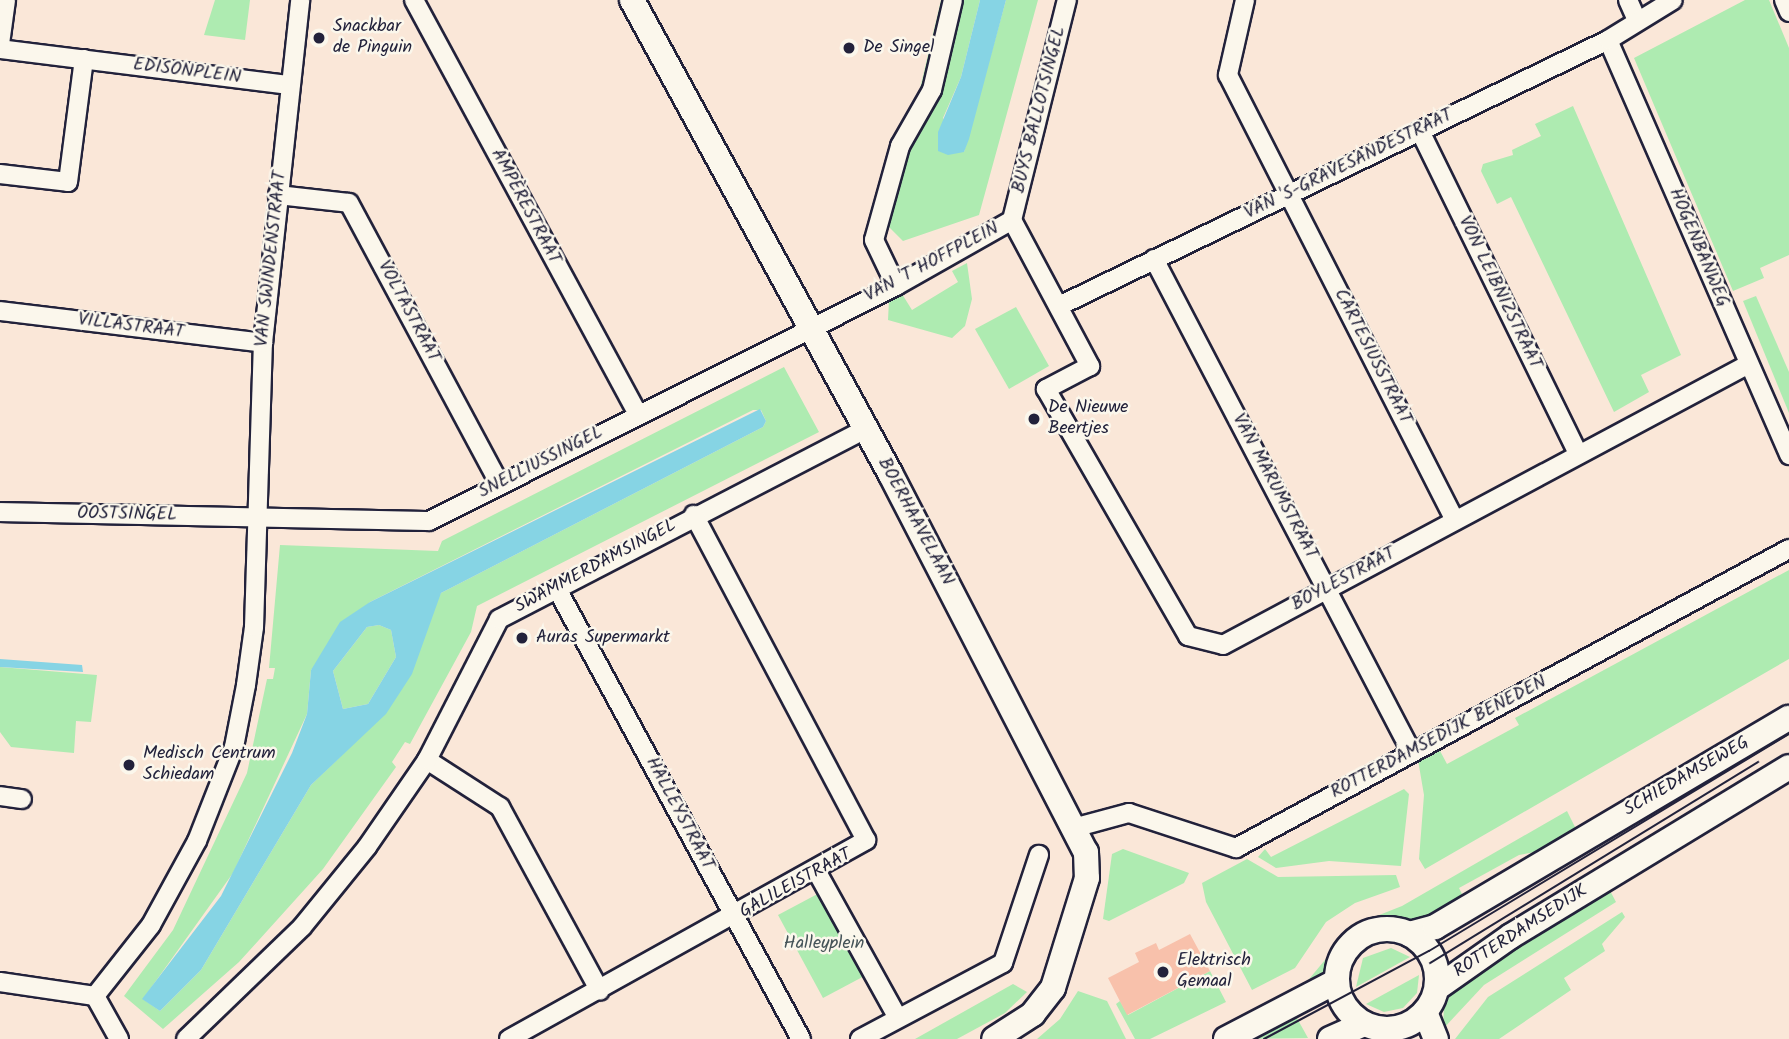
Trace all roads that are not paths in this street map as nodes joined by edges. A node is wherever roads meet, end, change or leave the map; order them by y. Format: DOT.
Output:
graph roads {
  1 [pos="6,0"];
  2 [pos="300,0"];
  3 [pos="414,0"];
  4 [pos="632,0"];
  5 [pos="953,0"];
  6 [pos="1068,0"];
  7 [pos="1245,0"];
  8 [pos="1628,0"];
  9 [pos="1673,0"];
  10 [pos="1784,0"];
  11 [pos="1789,12"];
  12 [pos="1637,20"];
  13 [pos="1608,40"];
  14 [pos="0,47"];
  15 [pos="84,59"];
  16 [pos="289,85"];
  17 [pos="1420,131"];
  18 [pos="0,174"];
  19 [pos="1289,193"];
  20 [pos="278,195"];
  21 [pos="1012,220"];
  22 [pos="1154,259"];
  23 [pos="896,286"];
  24 [pos="1059,306"];
  25 [pos="0,311"];
  26 [pos="808,326"];
  27 [pos="263,343"];
  28 [pos="1749,364"];
  29 [pos="1046,389"];
  30 [pos="637,413"];
  31 [pos="864,430"];
  32 [pos="1578,454"];
  33 [pos="1789,455"];
  34 [pos="500,485"];
  35 [pos="0,512"];
  36 [pos="694,515"];
  37 [pos="255,519"];
  38 [pos="1455,520"];
  39 [pos="1789,550"];
  40 [pos="557,589"];
  41 [pos="1328,589"];
  42 [pos="1789,718"];
  43 [pos="1412,753"];
  44 [pos="427,760"];
  45 [pos="1789,767"];
  46 [pos="0,796"];
  47 [pos="22,799"];
  48 [pos="1077,827"];
  49 [pos="1039,855"];
  50 [pos="817,872"];
  51 [pos="735,918"];
  52 [pos="1409,934"];
  53 [pos="1337,981"];
  54 [pos="0,982"];
  55 [pos="1437,988"];
  56 [pos="600,990"];
  57 [pos="95,996"];
  58 [pos="1425,1012"];
  59 [pos="898,1018"];
  60 [pos="1364,1024"];
  61 [pos="1394,1034"];
  62 [pos="119,1039"];
  63 [pos="186,1039"];
  64 [pos="509,1039"];
  65 [pos="801,1039"];
  66 [pos="860,1039"];
  67 [pos="994,1039"];
  68 [pos="1226,1039"];
  69 [pos="1330,1039"];
  70 [pos="1436,1039"];
  1 -- 14 [label="street"];
  2 -- 16 [label="street, VAN SWINDENSTRAAT"];
  3 -- 30 [label="street, AMPÈRESTRAAT"];
  4 -- 26 [label="main road, BOERHAAVELAAN"];
  5 -- 23 [label="street"];
  6 -- 21 [label="street, BUYS BALLOTSINGEL"];
  7 -- 19 [label="street, CARTESIUSSTRAAT"];
  8 -- 12 [label="street"];
  9 -- 12 [label="street, VAN 'S-GRAVESANDESTRAAT"];
  10 -- 11 [label="street"];
  12 -- 13 [label="street, VAN 'S-GRAVESANDESTRAAT"];
  13 -- 17 [label="street, VAN 'S-GRAVESANDESTRAAT"];
  13 -- 28 [label="street, HOGENBANWEG"];
  14 -- 15 [label="street, EDISONPLEIN"];
  15 -- 16 [label="street, EDISONPLEIN"];
  15 -- 18 [label="street"];
  16 -- 20 [label="street, VAN SWINDENSTRAAT"];
  17 -- 19 [label="street, VAN 'S-GRAVESANDESTRAAT"];
  17 -- 32 [label="street, VON LEIBNIZSTRAAT"];
  19 -- 22 [label="street, VAN 'S-GRAVESANDESTRAAT"];
  19 -- 38 [label="street, CARTESIUSSTRAAT"];
  20 -- 27 [label="street, VAN SWINDENSTRAAT"];
  20 -- 34 [label="street, VOLTASTRAAT"];
  21 -- 23 [label="street, VAN 'T HOFFPLEIN"];
  21 -- 24 [label="street, VAN 'T HOFFPLEIN"];
  22 -- 24 [label="street, VAN 'S-GRAVESANDESTRAAT"];
  22 -- 41 [label="street, VAN MARUMSTRAAT"];
  23 -- 26 [label="street, VAN 'T HOFFPLEIN"];
  24 -- 29 [label="street, VAN 'T HOFFPLEIN"];
  25 -- 27 [label="street, VILLASTRAAT"];
  26 -- 30 [label="street, SNELLIUSSINGEL"];
  26 -- 31 [label="main road, BOERHAAVELAAN"];
  27 -- 37 [label="street, VAN SWINDENSTRAAT"];
  28 -- 32 [label="street, BOYLESTRAAT"];
  28 -- 33 [label="street, HOGENBANWEG"];
  29 -- 41 [label="street, BOYLESTRAAT"];
  30 -- 34 [label="street, SNELLIUSSINGEL"];
  31 -- 36 [label="street, SWAMMERDAMSINGEL"];
  31 -- 48 [label="main road, BOERHAAVELAAN"];
  32 -- 38 [label="street, BOYLESTRAAT"];
  34 -- 37 [label="street, SNELLIUSSINGEL"];
  35 -- 37 [label="street, OOSTSINGEL"];
  36 -- 40 [label="street, SWAMMERDAMSINGEL"];
  36 -- 50 [label="street, GALILEISTRAAT"];
  37 -- 57 [label="street, VAN SWINDENSTRAAT"];
  38 -- 41 [label="street, BOYLESTRAAT"];
  39 -- 43 [label="street, ROTTERDAMSEDIJK BENEDEN"];
  40 -- 44 [label="street, SWAMMERDAMSINGEL"];
  40 -- 51 [label="street, HALLEYSTRAAT"];
  41 -- 43 [label="street, VAN MARUMSTRAAT"];
  42 -- 52 [label="main road, SCHIEDAMSEWEG"];
  43 -- 48 [label="street, ROTTERDAMSEDIJK BENEDEN"];
  44 -- 56 [label="street"];
  44 -- 63 [label="street, SWAMMERDAMSINGEL"];
  45 -- 55 [label="main road, ROTTERDAMSEDIJK"];
  46 -- 47 [label="street"];
  48 -- 67 [label="main road, BOERHAAVELAAN"];
  49 -- 59 [label="street"];
  50 -- 51 [label="street, GALILEISTRAAT"];
  50 -- 59 [label="street"];
  51 -- 56 [label="street, GALILEISTRAAT"];
  51 -- 65 [label="street, HALLEYSTRAAT"];
  52 -- 53 [label="main road"];
  52 -- 55 [label="main road"];
  53 -- 60 [label="main road"];
  53 -- 68 [label="main road"];
  54 -- 57 [label="street"];
  55 -- 58 [label="main road"];
  56 -- 64 [label="street, GALILEISTRAAT"];
  57 -- 62 [label="street"];
  58 -- 61 [label="main road"];
  58 -- 70 [label="main road"];
  59 -- 66 [label="street"];
  60 -- 61 [label="main road"];
  60 -- 69 [label="main road"];
}
